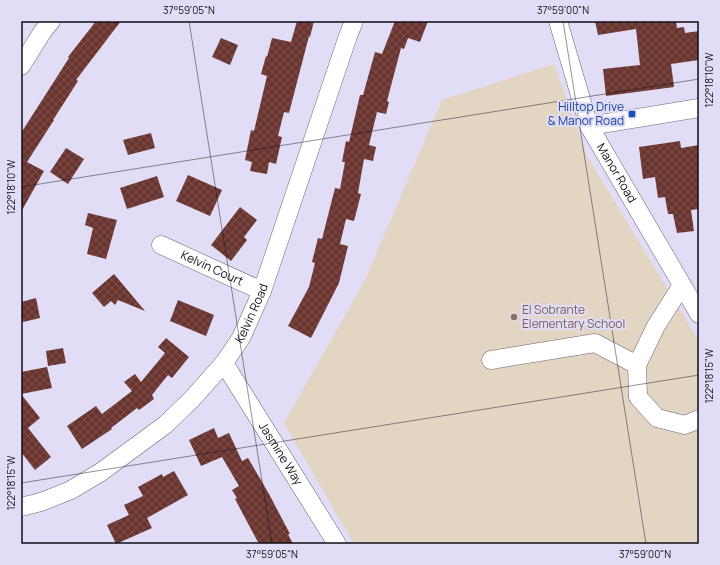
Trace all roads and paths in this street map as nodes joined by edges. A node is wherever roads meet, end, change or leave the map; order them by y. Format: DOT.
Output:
graph roads {
  1 [pos="51,21"];
  2 [pos="354,21"];
  3 [pos="558,21"];
  4 [pos="21,66"];
  5 [pos="699,108"];
  6 [pos="589,126"];
  7 [pos="161,245"];
  8 [pos="682,285"];
  9 [pos="262,291"];
  10 [pos="699,314"];
  11 [pos="491,360"];
  12 [pos="224,363"];
  13 [pos="637,365"];
  14 [pos="699,419"];
  15 [pos="21,507"];
  16 [pos="337,544"];
  1 -- 4 [label="street"];
  2 -- 9 [label="street, Kelvin Road"];
  3 -- 6 [label="street, Manor Road"];
  5 -- 6 [label="street"];
  6 -- 8 [label="street, Manor Road"];
  7 -- 9 [label="street, Kelvin Court"];
  8 -- 10 [label="street, Manor Road"];
  8 -- 13 [label="street"];
  9 -- 12 [label="street, Kelvin Road"];
  11 -- 13 [label="street"];
  12 -- 15 [label="street, Kelvin Road"];
  12 -- 16 [label="street, Jasmine Way"];
  13 -- 14 [label="street"];
}
